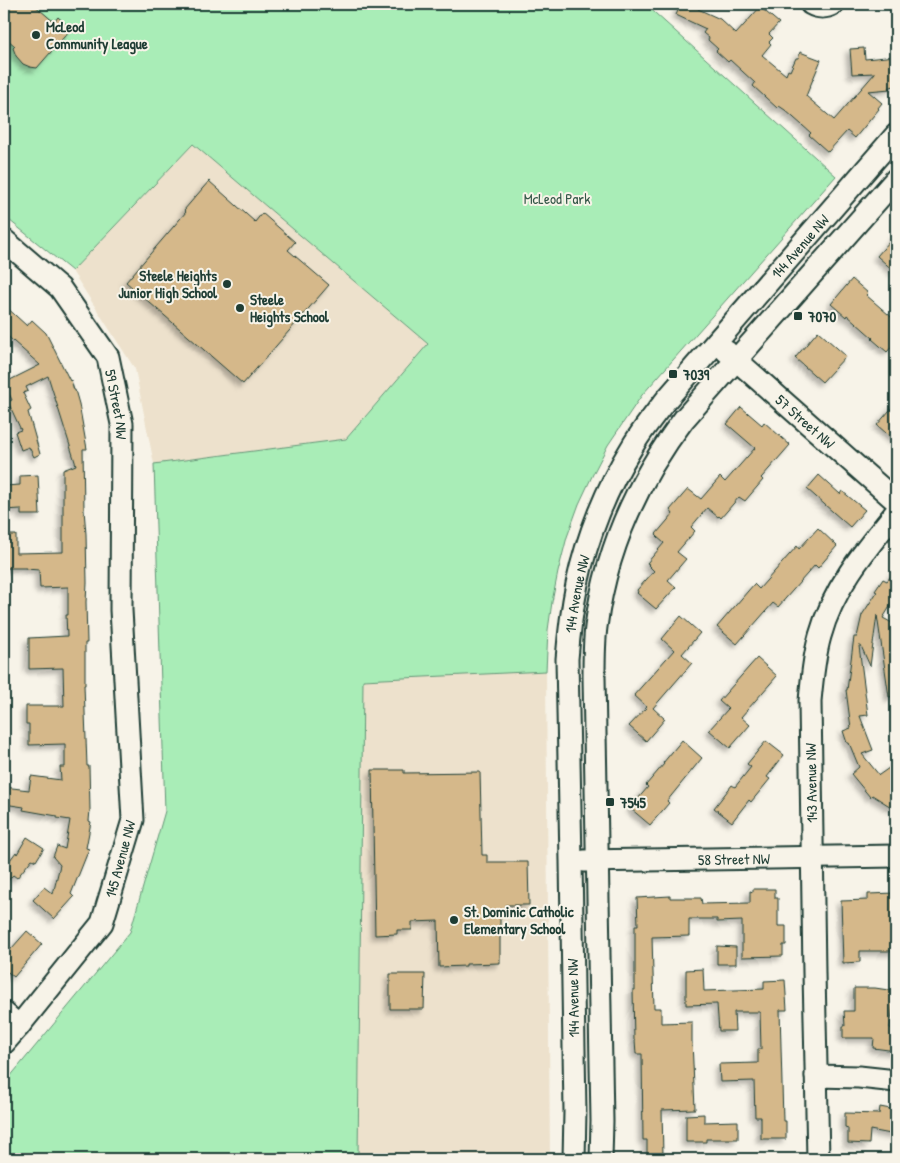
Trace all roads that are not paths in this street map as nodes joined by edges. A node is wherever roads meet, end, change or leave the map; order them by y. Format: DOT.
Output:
graph roads {
  1 [pos="896,135"];
  2 [pos="896,179"];
  3 [pos="4,240"];
  4 [pos="716,342"];
  5 [pos="736,360"];
  6 [pos="896,501"];
  7 [pos="896,512"];
  8 [pos="121,610"];
  9 [pos="896,856"];
  10 [pos="812,857"];
  11 [pos="597,860"];
  12 [pos="571,861"];
  13 [pos="11,1020"];
  14 [pos="4,1043"];
  15 [pos="816,1076"];
  16 [pos="896,1081"];
  17 [pos="574,1159"];
  18 [pos="601,1159"];
  19 [pos="818,1159"];
  1 -- 4 [label="street, 144 Avenue NW"];
  2 -- 5 [label="street, 144 Avenue NW"];
  3 -- 8 [label="street, 59 Street NW"];
  4 -- 5 [label="street, 57 Street NW"];
  4 -- 12 [label="street, 144 Avenue NW"];
  5 -- 6 [label="street, 57 Street NW"];
  5 -- 11 [label="street, 144 Avenue NW"];
  7 -- 10 [label="street, 143 Avenue NW"];
  8 -- 13 [label="street, 145 Avenue NW"];
  9 -- 10 [label="street, 58 Street NW"];
  10 -- 11 [label="street, 58 Street NW"];
  10 -- 15 [label="street, 143 Avenue NW"];
  11 -- 12 [label="street, 58 Street NW"];
  11 -- 18 [label="street, 144 Avenue NW"];
  12 -- 17 [label="street, 144 Avenue NW"];
  13 -- 14 [label="street, 145 Avenue NW"];
  15 -- 16 [label="street"];
  15 -- 19 [label="street, 143 Avenue NW"];
}
